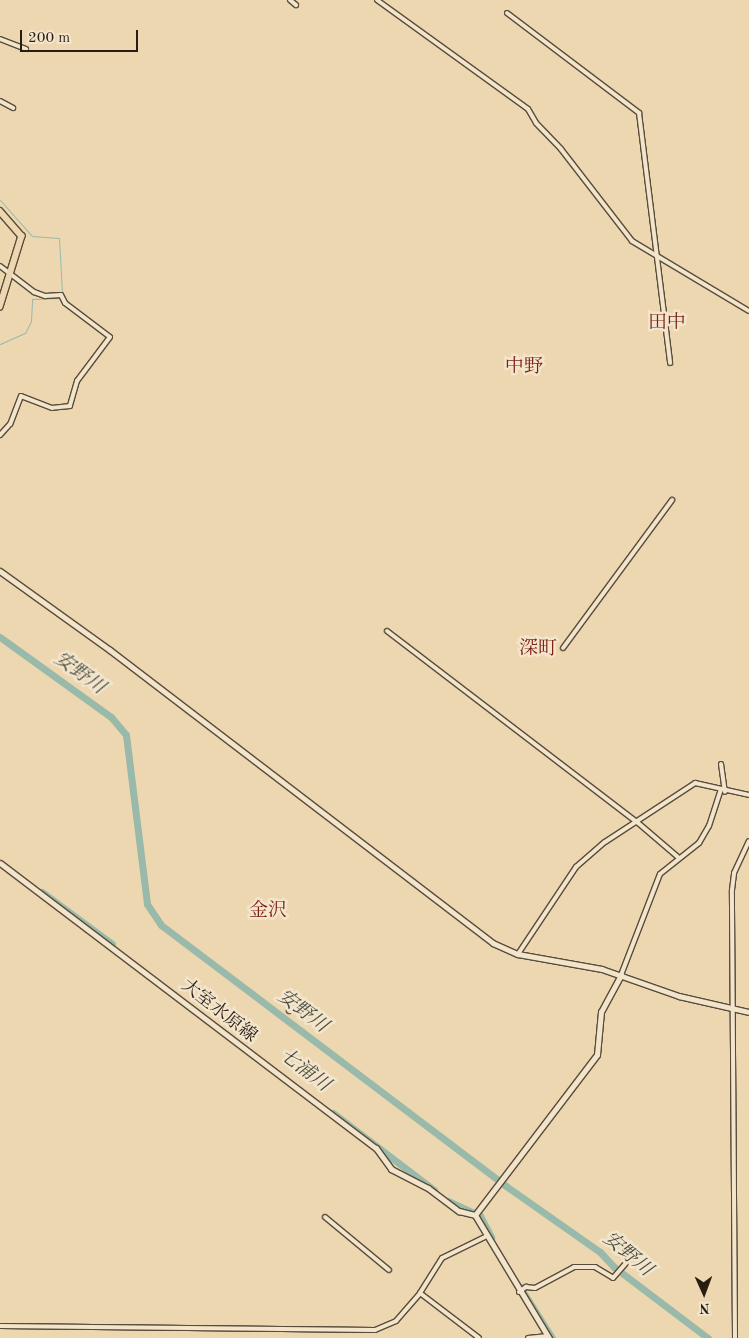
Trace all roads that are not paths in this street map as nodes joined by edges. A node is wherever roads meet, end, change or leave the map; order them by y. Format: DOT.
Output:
graph roads {
  1 [pos="290,0"];
  2 [pos="377,0"];
  3 [pos="296,5"];
  4 [pos="507,13"];
  5 [pos="0,39"];
  6 [pos="26,49"];
  7 [pos="0,101"];
  8 [pos="13,108"];
  9 [pos="0,211"];
  10 [pos="656,256"];
  11 [pos="0,266"];
  12 [pos="11,275"];
  13 [pos="0,307"];
  14 [pos="749,311"];
  15 [pos="670,363"];
  16 [pos="0,435"];
  17 [pos="672,500"];
  18 [pos="0,571"];
  19 [pos="387,631"];
  20 [pos="562,648"];
  21 [pos="721,764"];
  22 [pos="723,791"];
  23 [pos="749,795"];
  24 [pos="637,822"];
  25 [pos="749,841"];
  26 [pos="679,858"];
  27 [pos="0,863"];
  28 [pos="518,954"];
  29 [pos="621,975"];
  30 [pos="734,1009"];
  31 [pos="749,1012"];
  32 [pos="475,1215"];
  33 [pos="325,1217"];
  34 [pos="487,1236"];
  35 [pos="625,1264"];
  36 [pos="389,1270"];
  37 [pos="519,1292"];
  38 [pos="420,1293"];
  39 [pos="0,1326"];
  40 [pos="735,1336"];
  41 [pos="548,1337"];
  42 [pos="479,1338"];
  43 [pos="528,1338"];
  1 -- 3 [label="street"];
  2 -- 10 [label="street"];
  4 -- 10 [label="street"];
  5 -- 6 [label="street"];
  7 -- 8 [label="street"];
  9 -- 12 [label="main road"];
  10 -- 14 [label="street"];
  10 -- 15 [label="street"];
  11 -- 12 [label="street"];
  12 -- 13 [label="main road"];
  12 -- 16 [label="street"];
  17 -- 20 [label="street"];
  18 -- 28 [label="street"];
  19 -- 24 [label="street"];
  21 -- 22 [label="street"];
  22 -- 23 [label="street"];
  22 -- 24 [label="street"];
  22 -- 26 [label="street"];
  24 -- 26 [label="street"];
  24 -- 28 [label="street"];
  25 -- 30 [label="street"];
  26 -- 29 [label="street"];
  27 -- 32 [label="main road, 大室水原線"];
  28 -- 29 [label="street"];
  29 -- 30 [label="street"];
  29 -- 32 [label="street"];
  30 -- 31 [label="street"];
  30 -- 40 [label="street"];
  32 -- 34 [label="main road"];
  33 -- 36 [label="street"];
  34 -- 37 [label="main road"];
  34 -- 38 [label="street"];
  35 -- 37 [label="street"];
  37 -- 41 [label="main road"];
  38 -- 39 [label="street"];
  38 -- 42 [label="street"];
  41 -- 43 [label="street"];
}
